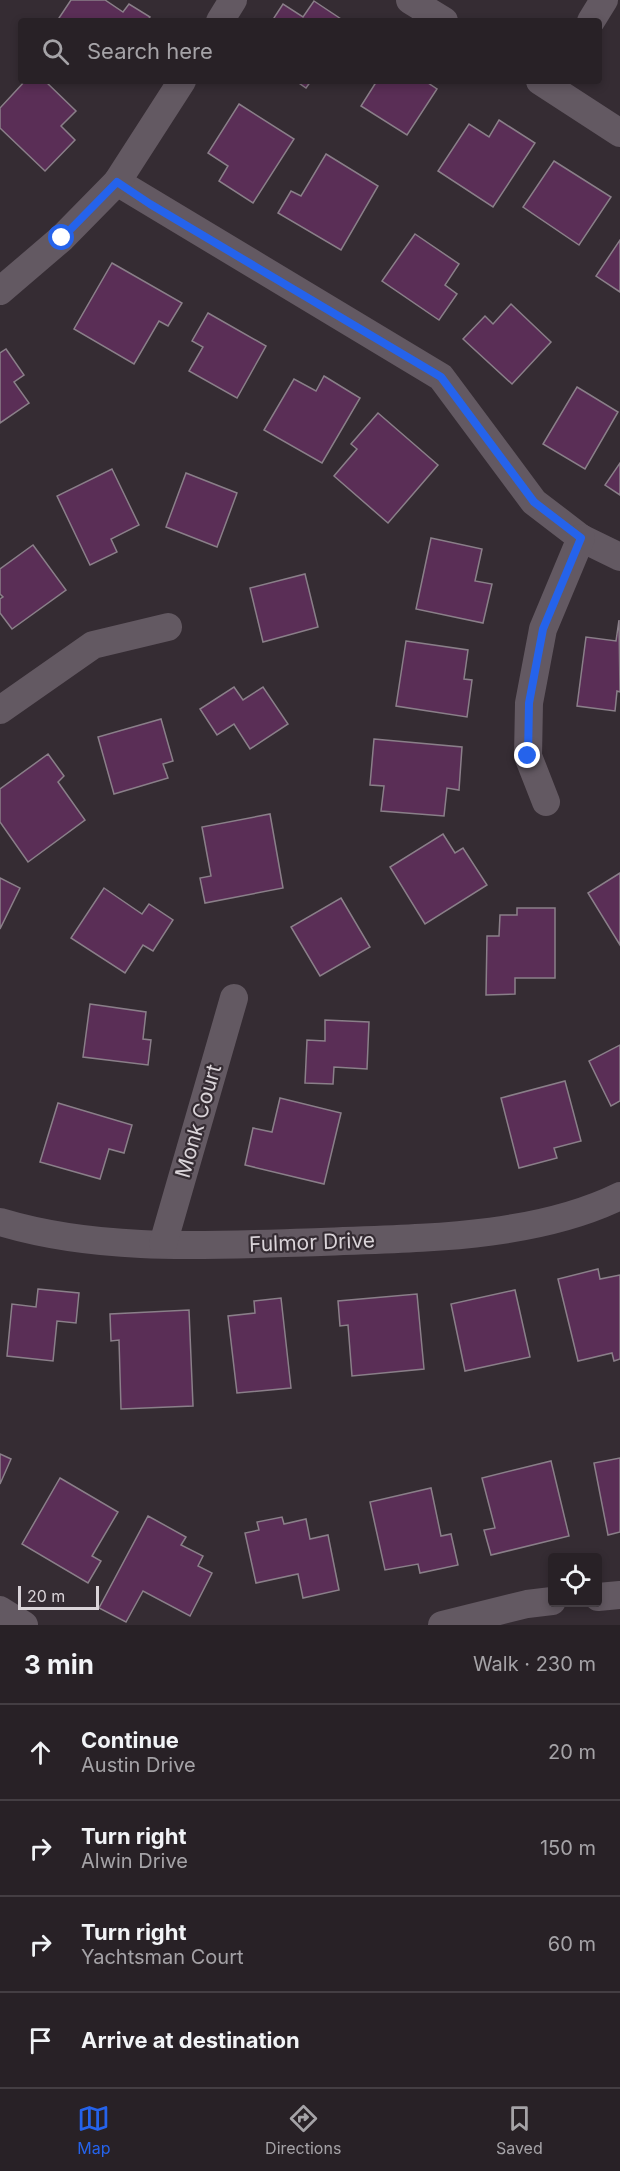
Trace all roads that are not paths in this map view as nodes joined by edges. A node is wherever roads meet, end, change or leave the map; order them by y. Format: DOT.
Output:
graph roads {
  1 [pos="233,0"];
  2 [pos="410,0"];
  3 [pos="604,0"];
  4 [pos="222,18"];
  5 [pos="439,18"];
  6 [pos="593,18"];
  7 [pos="180,84"];
  8 [pos="549,84"];
  9 [pos="620,133"];
  10 [pos="117,182"];
  11 [pos="0,291"];
  12 [pos="581,538"];
  13 [pos="620,557"];
  14 [pos="168,627"];
  15 [pos="0,710"];
  16 [pos="546,802"];
  17 [pos="234,998"];
  18 [pos="620,1196"];
  19 [pos="0,1222"];
  20 [pos="163,1244"];
  21 [pos="620,1595"];
  22 [pos="602,1597"];
  23 [pos="548,1601"];
  24 [pos="0,1610"];
  25 [pos="24,1625"];
  26 [pos="442,1625"];
  1 -- 4 [label="street"];
  2 -- 5 [label="street"];
  3 -- 6 [label="street"];
  7 -- 10 [label="street"];
  8 -- 9 [label="street"];
  10 -- 11 [label="street"];
  10 -- 12 [label="street"];
  12 -- 13 [label="street"];
  12 -- 16 [label="street"];
  14 -- 15 [label="street"];
  17 -- 20 [label="street, Monk Court"];
  18 -- 20 [label="street, Fulmor Drive"];
  19 -- 20 [label="street, Fulmor Drive"];
  21 -- 22 [label="street"];
  23 -- 26 [label="street"];
  24 -- 25 [label="street"];
}
